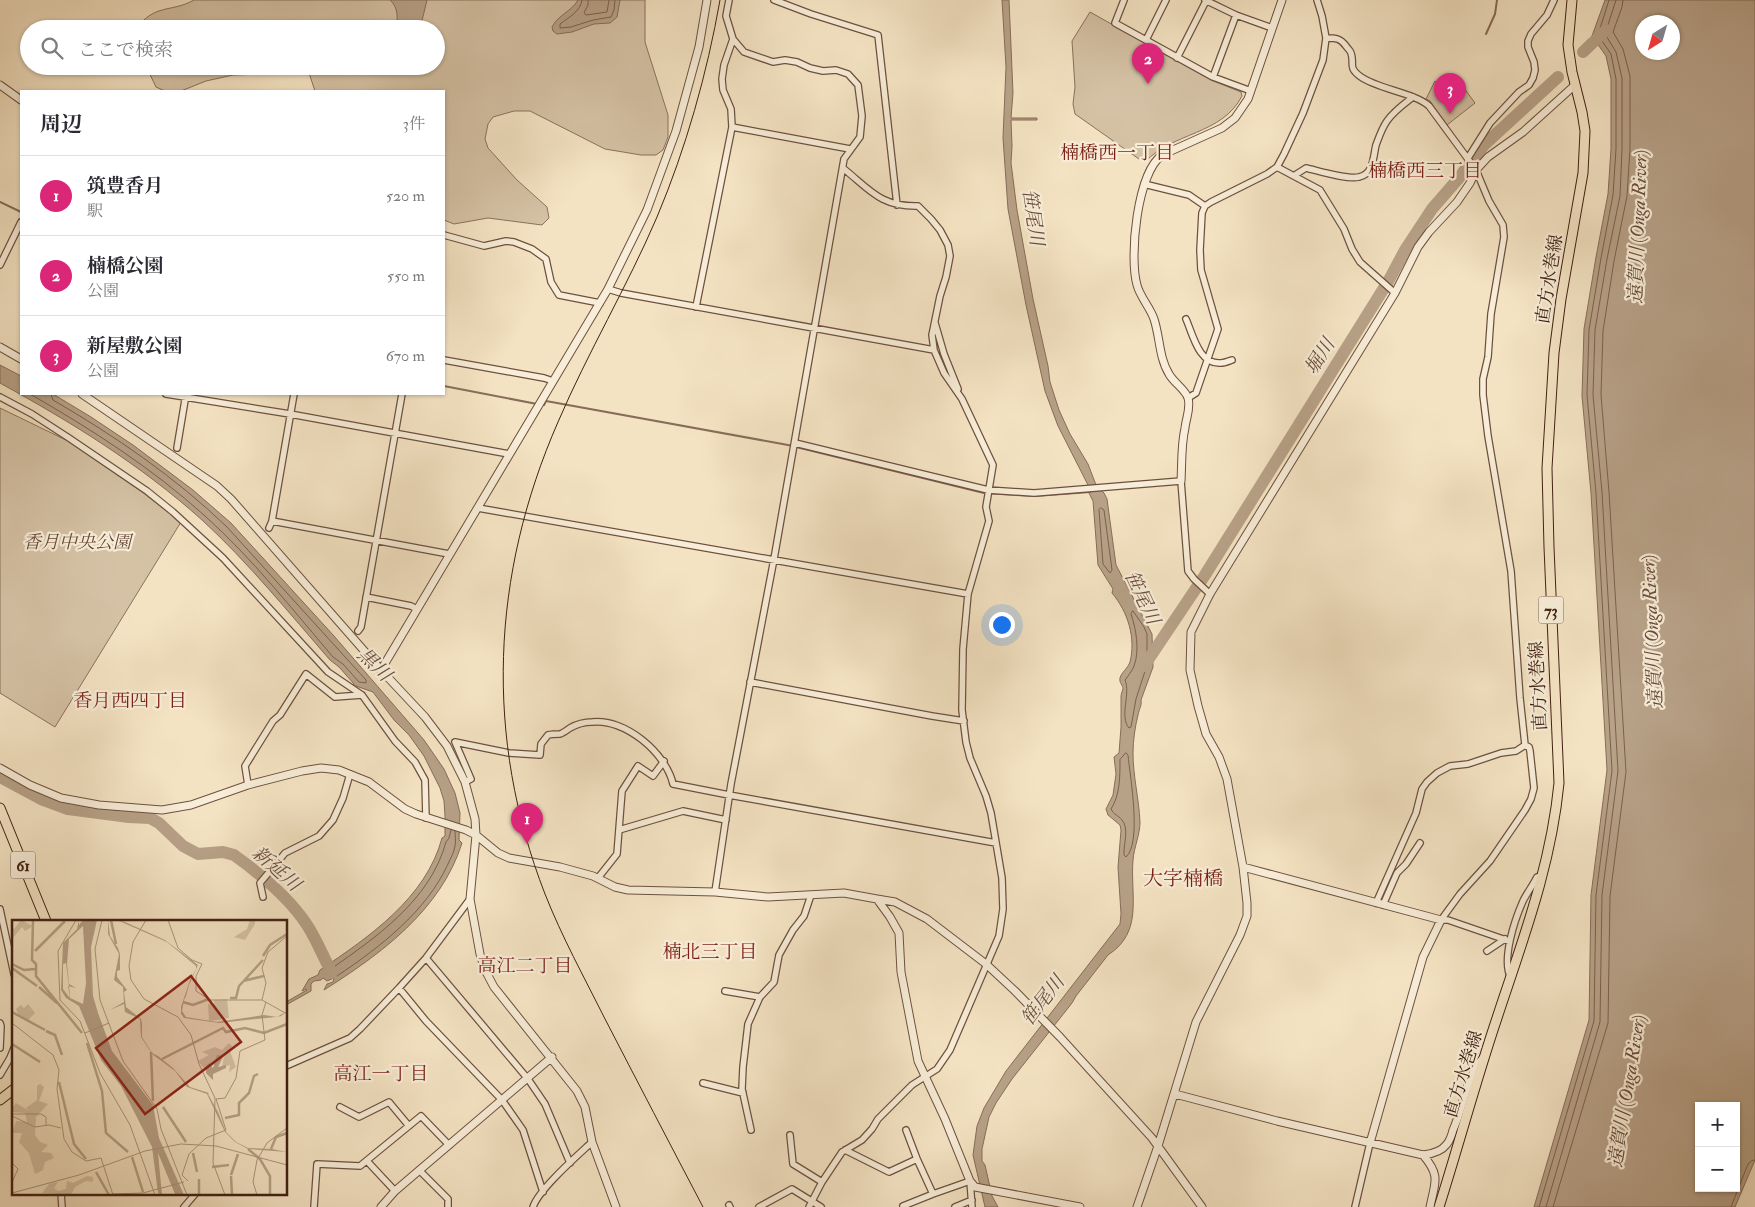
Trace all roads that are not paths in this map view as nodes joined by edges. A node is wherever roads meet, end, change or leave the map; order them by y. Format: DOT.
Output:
graph roads {
  1 [pos="707,0"];
  2 [pos="729,0"];
  3 [pos="774,0"];
  4 [pos="1124,0"];
  5 [pos="1166,0"];
  6 [pos="1206,0"];
  7 [pos="1282,0"];
  8 [pos="1317,0"];
  9 [pos="1554,0"];
  10 [pos="1572,0"];
  11 [pos="1236,16"];
  12 [pos="1272,28"];
  13 [pos="1326,38"];
  14 [pos="733,39"];
  15 [pos="1146,40"];
  16 [pos="1177,58"];
  17 [pos="1213,77"];
  18 [pos="0,84"];
  19 [pos="1575,85"];
  20 [pos="1252,91"];
  21 [pos="1413,97"];
  22 [pos="20,99"];
  23 [pos="732,126"];
  24 [pos="850,150"];
  25 [pos="1469,159"];
  26 [pos="1277,167"];
  27 [pos="1475,168"];
  28 [pos="844,169"];
  29 [pos="1295,175"];
  30 [pos="1144,184"];
  31 [pos="896,205"];
  32 [pos="1205,206"];
  33 [pos="20,224"];
  34 [pos="445,235"];
  35 [pos="0,265"];
  36 [pos="608,289"];
  37 [pos="1394,292"];
  38 [pos="600,303"];
  39 [pos="696,307"];
  40 [pos="1186,320"];
  41 [pos="935,321"];
  42 [pos="816,329"];
  43 [pos="0,347"];
  44 [pos="934,350"];
  45 [pos="20,358"];
  46 [pos="445,360"];
  47 [pos="1208,360"];
  48 [pos="1232,360"];
  49 [pos="553,382"];
  50 [pos="83,395"];
  51 [pos="186,395"];
  52 [pos="294,395"];
  53 [pos="402,395"];
  54 [pos="0,397"];
  55 [pos="1188,398"];
  56 [pos="962,399"];
  57 [pos="290,414"];
  58 [pos="395,433"];
  59 [pos="794,443"];
  60 [pos="177,448"];
  61 [pos="509,454"];
  62 [pos="1180,481"];
  63 [pos="988,490"];
  64 [pos="478,508"];
  65 [pos="272,521"];
  66 [pos="269,528"];
  67 [pos="376,540"];
  68 [pos="450,554"];
  69 [pos="774,559"];
  70 [pos="1209,593"];
  71 [pos="968,594"];
  72 [pos="366,597"];
  73 [pos="417,610"];
  74 [pos="358,631"];
  75 [pos="381,670"];
  76 [pos="750,682"];
  77 [pos="362,695"];
  78 [pos="964,721"];
  79 [pos="1525,745"];
  80 [pos="664,761"];
  81 [pos="0,768"];
  82 [pos="350,774"];
  83 [pos="465,782"];
  84 [pos="248,785"];
  85 [pos="730,796"];
  86 [pos="0,808"];
  87 [pos="430,819"];
  88 [pos="726,820"];
  89 [pos="619,830"];
  90 [pos="476,835"];
  91 [pos="996,843"];
  92 [pos="1420,843"];
  93 [pos="1243,866"];
  94 [pos="1543,875"];
  95 [pos="598,878"];
  96 [pos="715,892"];
  97 [pos="811,895"];
  98 [pos="263,897"];
  99 [pos="877,898"];
  100 [pos="470,899"];
  101 [pos="1380,904"];
  102 [pos="0,909"];
  103 [pos="46,920"];
  104 [pos="1441,920"];
  105 [pos="1507,940"];
  106 [pos="1487,951"];
  107 [pos="426,958"];
  108 [pos="12,965"];
  109 [pos="988,966"];
  110 [pos="1511,978"];
  111 [pos="399,988"];
  112 [pos="725,990"];
  113 [pos="760,997"];
  114 [pos="0,1023"];
  115 [pos="0,1048"];
  116 [pos="12,1053"];
  117 [pos="1486,1054"];
  118 [pos="552,1057"];
  119 [pos="288,1065"];
  120 [pos="0,1075"];
  121 [pos="924,1076"];
  122 [pos="528,1079"];
  123 [pos="703,1083"];
  124 [pos="12,1091"];
  125 [pos="743,1092"];
  126 [pos="1174,1094"];
  127 [pos="0,1100"];
  128 [pos="502,1100"];
  129 [pos="340,1107"];
  130 [pos="409,1126"];
  131 [pos="751,1130"];
  132 [pos="906,1130"];
  133 [pos="790,1135"];
  134 [pos="592,1142"];
  135 [pos="1370,1143"];
  136 [pos="449,1145"];
  137 [pos="1158,1146"];
  138 [pos="845,1150"];
  139 [pos="1423,1155"];
  140 [pos="917,1159"];
  141 [pos="367,1161"];
  142 [pos="570,1163"];
  143 [pos="420,1170"];
  144 [pos="822,1182"];
  145 [pos="972,1184"];
  146 [pos="395,1191"];
  147 [pos="543,1192"];
  148 [pos="61,1194"];
  149 [pos="195,1194"];
  150 [pos="933,1194"];
  151 [pos="972,1200"];
  152 [pos="534,1204"];
  153 [pos="810,1204"];
  154 [pos="902,1206"];
  155 [pos="62,1207"];
  156 [pos="184,1207"];
  157 [pos="314,1207"];
  158 [pos="381,1207"];
  159 [pos="448,1207"];
  160 [pos="541,1207"];
  161 [pos="616,1207"];
  162 [pos="759,1207"];
  163 [pos="820,1207"];
  164 [pos="955,1207"];
  165 [pos="972,1207"];
  166 [pos="1080,1207"];
  167 [pos="1136,1207"];
  168 [pos="1202,1207"];
  169 [pos="1355,1207"];
  170 [pos="1430,1207"];
  171 [pos="1439,1207"];
  1 -- 36 [label="street"];
  2 -- 14 [label="street"];
  3 -- 31 [label="street"];
  4 -- 15 [label="street"];
  5 -- 15 [label="street"];
  6 -- 11 [label="street"];
  6 -- 16 [label="street"];
  7 -- 12 [label="street"];
  8 -- 13 [label="street"];
  9 -- 25 [label="street"];
  10 -- 19 [label="main road, 直方水巻線 / 73"];
  11 -- 12 [label="street"];
  11 -- 17 [label="street"];
  12 -- 20 [label="street"];
  13 -- 21 [label="street"];
  13 -- 26 [label="street"];
  14 -- 23 [label="street"];
  14 -- 24 [label="street"];
  15 -- 16 [label="street"];
  16 -- 17 [label="street"];
  17 -- 20 [label="street"];
  18 -- 22 [label="street"];
  19 -- 27 [label="street"];
  19 -- 94 [label="main road, 直方水巻線 / 73"];
  20 -- 30 [label="street"];
  21 -- 25 [label="street"];
  21 -- 29 [label="street"];
  23 -- 24 [label="street"];
  23 -- 39 [label="street"];
  24 -- 28 [label="street"];
  25 -- 27 [label="street"];
  26 -- 29 [label="street"];
  26 -- 32 [label="street"];
  27 -- 37 [label="street"];
  27 -- 79 [label="street"];
  28 -- 31 [label="street"];
  28 -- 42 [label="street"];
  29 -- 37 [label="street"];
  30 -- 32 [label="street"];
  30 -- 55 [label="street"];
  31 -- 41 [label="street"];
  32 -- 47 [label="street"];
  33 -- 35 [label="street"];
  34 -- 38 [label="street"];
  36 -- 38 [label="street"];
  36 -- 39 [label="street"];
  37 -- 70 [label="street"];
  38 -- 49 [label="street"];
  39 -- 42 [label="street"];
  40 -- 47 [label="street"];
  41 -- 44 [label="street"];
  41 -- 56 [label="street"];
  42 -- 44 [label="street"];
  42 -- 59 [label="street"];
  43 -- 45 [label="street"];
  44 -- 56 [label="street"];
  46 -- 49 [label="street"];
  47 -- 48 [label="street"];
  47 -- 55 [label="street"];
  49 -- 61 [label="street"];
  50 -- 75 [label="street"];
  51 -- 57 [label="street"];
  51 -- 60 [label="street"];
  52 -- 57 [label="street"];
  53 -- 58 [label="street"];
  54 -- 77 [label="street"];
  55 -- 62 [label="street"];
  56 -- 63 [label="street"];
  57 -- 58 [label="street"];
  57 -- 65 [label="street"];
  58 -- 61 [label="street"];
  58 -- 67 [label="street"];
  59 -- 63 [label="street"];
  59 -- 69 [label="street"];
  61 -- 64 [label="street"];
  62 -- 63 [label="street"];
  62 -- 70 [label="street"];
  63 -- 71 [label="street"];
  64 -- 68 [label="street"];
  64 -- 69 [label="street"];
  65 -- 66 [label="street"];
  65 -- 67 [label="street"];
  67 -- 68 [label="street"];
  67 -- 72 [label="street"];
  68 -- 73 [label="street"];
  69 -- 71 [label="street"];
  69 -- 76 [label="street"];
  70 -- 93 [label="street"];
  71 -- 78 [label="street"];
  72 -- 73 [label="street"];
  72 -- 74 [label="street"];
  73 -- 75 [label="street"];
  75 -- 83 [label="street"];
  76 -- 78 [label="street"];
  76 -- 85 [label="street"];
  77 -- 84 [label="street"];
  77 -- 87 [label="street"];
  78 -- 91 [label="street"];
  79 -- 101 [label="street"];
  79 -- 104 [label="street"];
  80 -- 83 [label="street"];
  80 -- 85 [label="street"];
  80 -- 89 [label="street"];
  81 -- 84 [label="street"];
  82 -- 84 [label="street"];
  82 -- 87 [label="street"];
  82 -- 98 [label="street"];
  83 -- 90 [label="street"];
  85 -- 88 [label="street"];
  85 -- 91 [label="street"];
  86 -- 103 [label="main road, 61"];
  87 -- 90 [label="street"];
  88 -- 89 [label="street"];
  88 -- 96 [label="street"];
  89 -- 95 [label="street"];
  90 -- 95 [label="street"];
  90 -- 100 [label="street"];
  91 -- 109 [label="street"];
  92 -- 101 [label="street"];
  93 -- 101 [label="street"];
  93 -- 126 [label="street"];
  94 -- 105 [label="street"];
  94 -- 110 [label="main road, 直方水巻線 / 73"];
  95 -- 96 [label="street"];
  96 -- 97 [label="street"];
  97 -- 99 [label="street"];
  97 -- 113 [label="street"];
  99 -- 109 [label="street"];
  99 -- 121 [label="street"];
  100 -- 107 [label="street"];
  100 -- 118 [label="street"];
  101 -- 104 [label="street"];
  102 -- 108 [label="street"];
  104 -- 105 [label="street"];
  104 -- 135 [label="street"];
  105 -- 106 [label="street"];
  105 -- 110 [label="street"];
  107 -- 111 [label="street"];
  107 -- 122 [label="street"];
  109 -- 121 [label="street"];
  109 -- 137 [label="street"];
  110 -- 117 [label="main road, 直方水巻線 / 73"];
  111 -- 119 [label="street"];
  111 -- 128 [label="street"];
  112 -- 113 [label="street"];
  113 -- 125 [label="street"];
  114 -- 115 [label="street"];
  116 -- 120 [label="street"];
  117 -- 139 [label="street"];
  117 -- 171 [label="main road, 直方水巻線 / 73"];
  118 -- 122 [label="street"];
  118 -- 134 [label="street"];
  121 -- 138 [label="street"];
  121 -- 145 [label="street"];
  122 -- 128 [label="street"];
  122 -- 142 [label="street"];
  123 -- 125 [label="street"];
  124 -- 127 [label="main road"];
  125 -- 131 [label="street"];
  126 -- 135 [label="street"];
  126 -- 137 [label="street"];
  128 -- 136 [label="street"];
  128 -- 147 [label="street"];
  129 -- 130 [label="street"];
  130 -- 136 [label="street"];
  130 -- 141 [label="street"];
  132 -- 140 [label="street"];
  133 -- 144 [label="street"];
  134 -- 142 [label="street"];
  134 -- 161 [label="street"];
  135 -- 139 [label="street"];
  135 -- 169 [label="street"];
  136 -- 143 [label="street"];
  137 -- 167 [label="street"];
  137 -- 168 [label="street"];
  138 -- 140 [label="street"];
  138 -- 144 [label="street"];
  139 -- 170 [label="street"];
  140 -- 150 [label="street"];
  141 -- 146 [label="street"];
  141 -- 157 [label="street"];
  142 -- 147 [label="street"];
  143 -- 146 [label="street"];
  143 -- 159 [label="street"];
  144 -- 153 [label="street"];
  145 -- 150 [label="street"];
  145 -- 151 [label="street"];
  145 -- 166 [label="street"];
  146 -- 158 [label="street"];
  147 -- 152 [label="street"];
  148 -- 155 [label="street"];
  149 -- 156 [label="street"];
  150 -- 154 [label="street"];
  151 -- 164 [label="street"];
  151 -- 165 [label="street"];
  152 -- 160 [label="street"];
  153 -- 162 [label="street"];
  153 -- 163 [label="street"];
}
